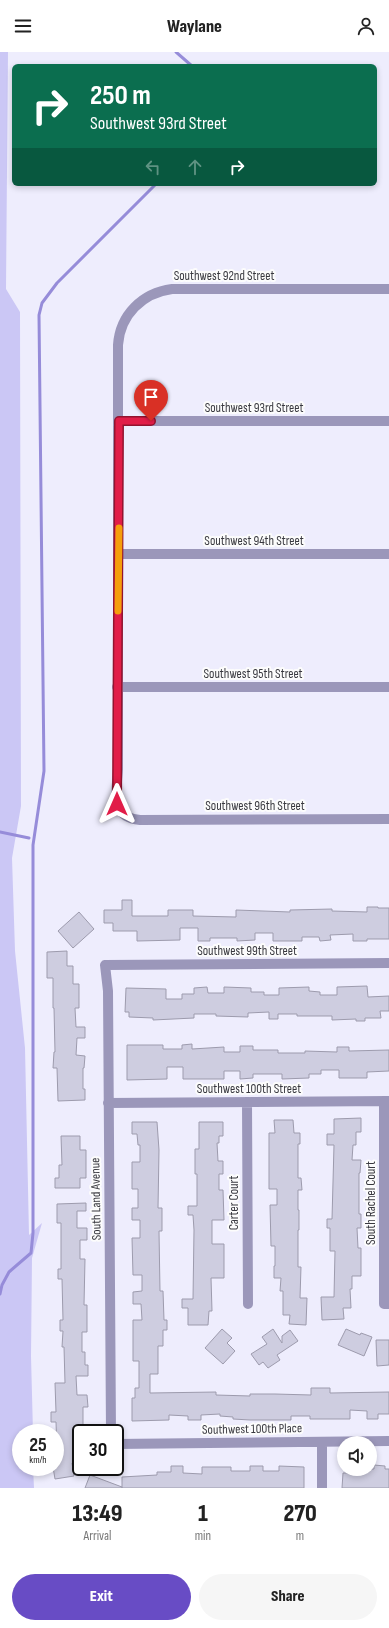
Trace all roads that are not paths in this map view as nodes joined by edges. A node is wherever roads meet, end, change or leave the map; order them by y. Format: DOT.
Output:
graph roads {
  1 [pos="389,289"];
  2 [pos="119,421"];
  3 [pos="389,421"];
  4 [pos="119,554"];
  5 [pos="389,554"];
  6 [pos="117,687"];
  7 [pos="389,687"];
  8 [pos="123,813"];
  9 [pos="389,819"];
  10 [pos="389,963"];
  11 [pos="105,965"];
  12 [pos="386,1101"];
  13 [pos="108,1102"];
  14 [pos="247,1102"];
  15 [pos="248,1304"];
  16 [pos="386,1304"];
  17 [pos="111,1424"];
  18 [pos="389,1441"];
  19 [pos="322,1442"];
  20 [pos="124,1444"];
  21 [pos="322,1488"];
  1 -- 2 [label="street, Southwest 92nd Street"];
  2 -- 3 [label="street, Southwest 93rd Street"];
  2 -- 4 [label="street, Southwest 92nd Street"];
  4 -- 5 [label="street, Southwest 94th Street"];
  4 -- 6 [label="street, Southwest 92nd Street"];
  6 -- 7 [label="street, Southwest 95th Street"];
  6 -- 8 [label="street, Southwest 92nd Street"];
  8 -- 9 [label="street, Southwest 96th Street"];
  10 -- 11 [label="street, Southwest 99th Street"];
  11 -- 13 [label="street, South Land Avenue"];
  12 -- 14 [label="street, Southwest 100th Street"];
  12 -- 16 [label="street, South Rachel Court"];
  13 -- 14 [label="street, Southwest 100th Street"];
  13 -- 17 [label="street, South Land Avenue"];
  14 -- 15 [label="street, Carter Court"];
  18 -- 19 [label="street, Southwest 100th Place"];
  19 -- 20 [label="street, Southwest 100th Place"];
  19 -- 21 [label="street"];
}
